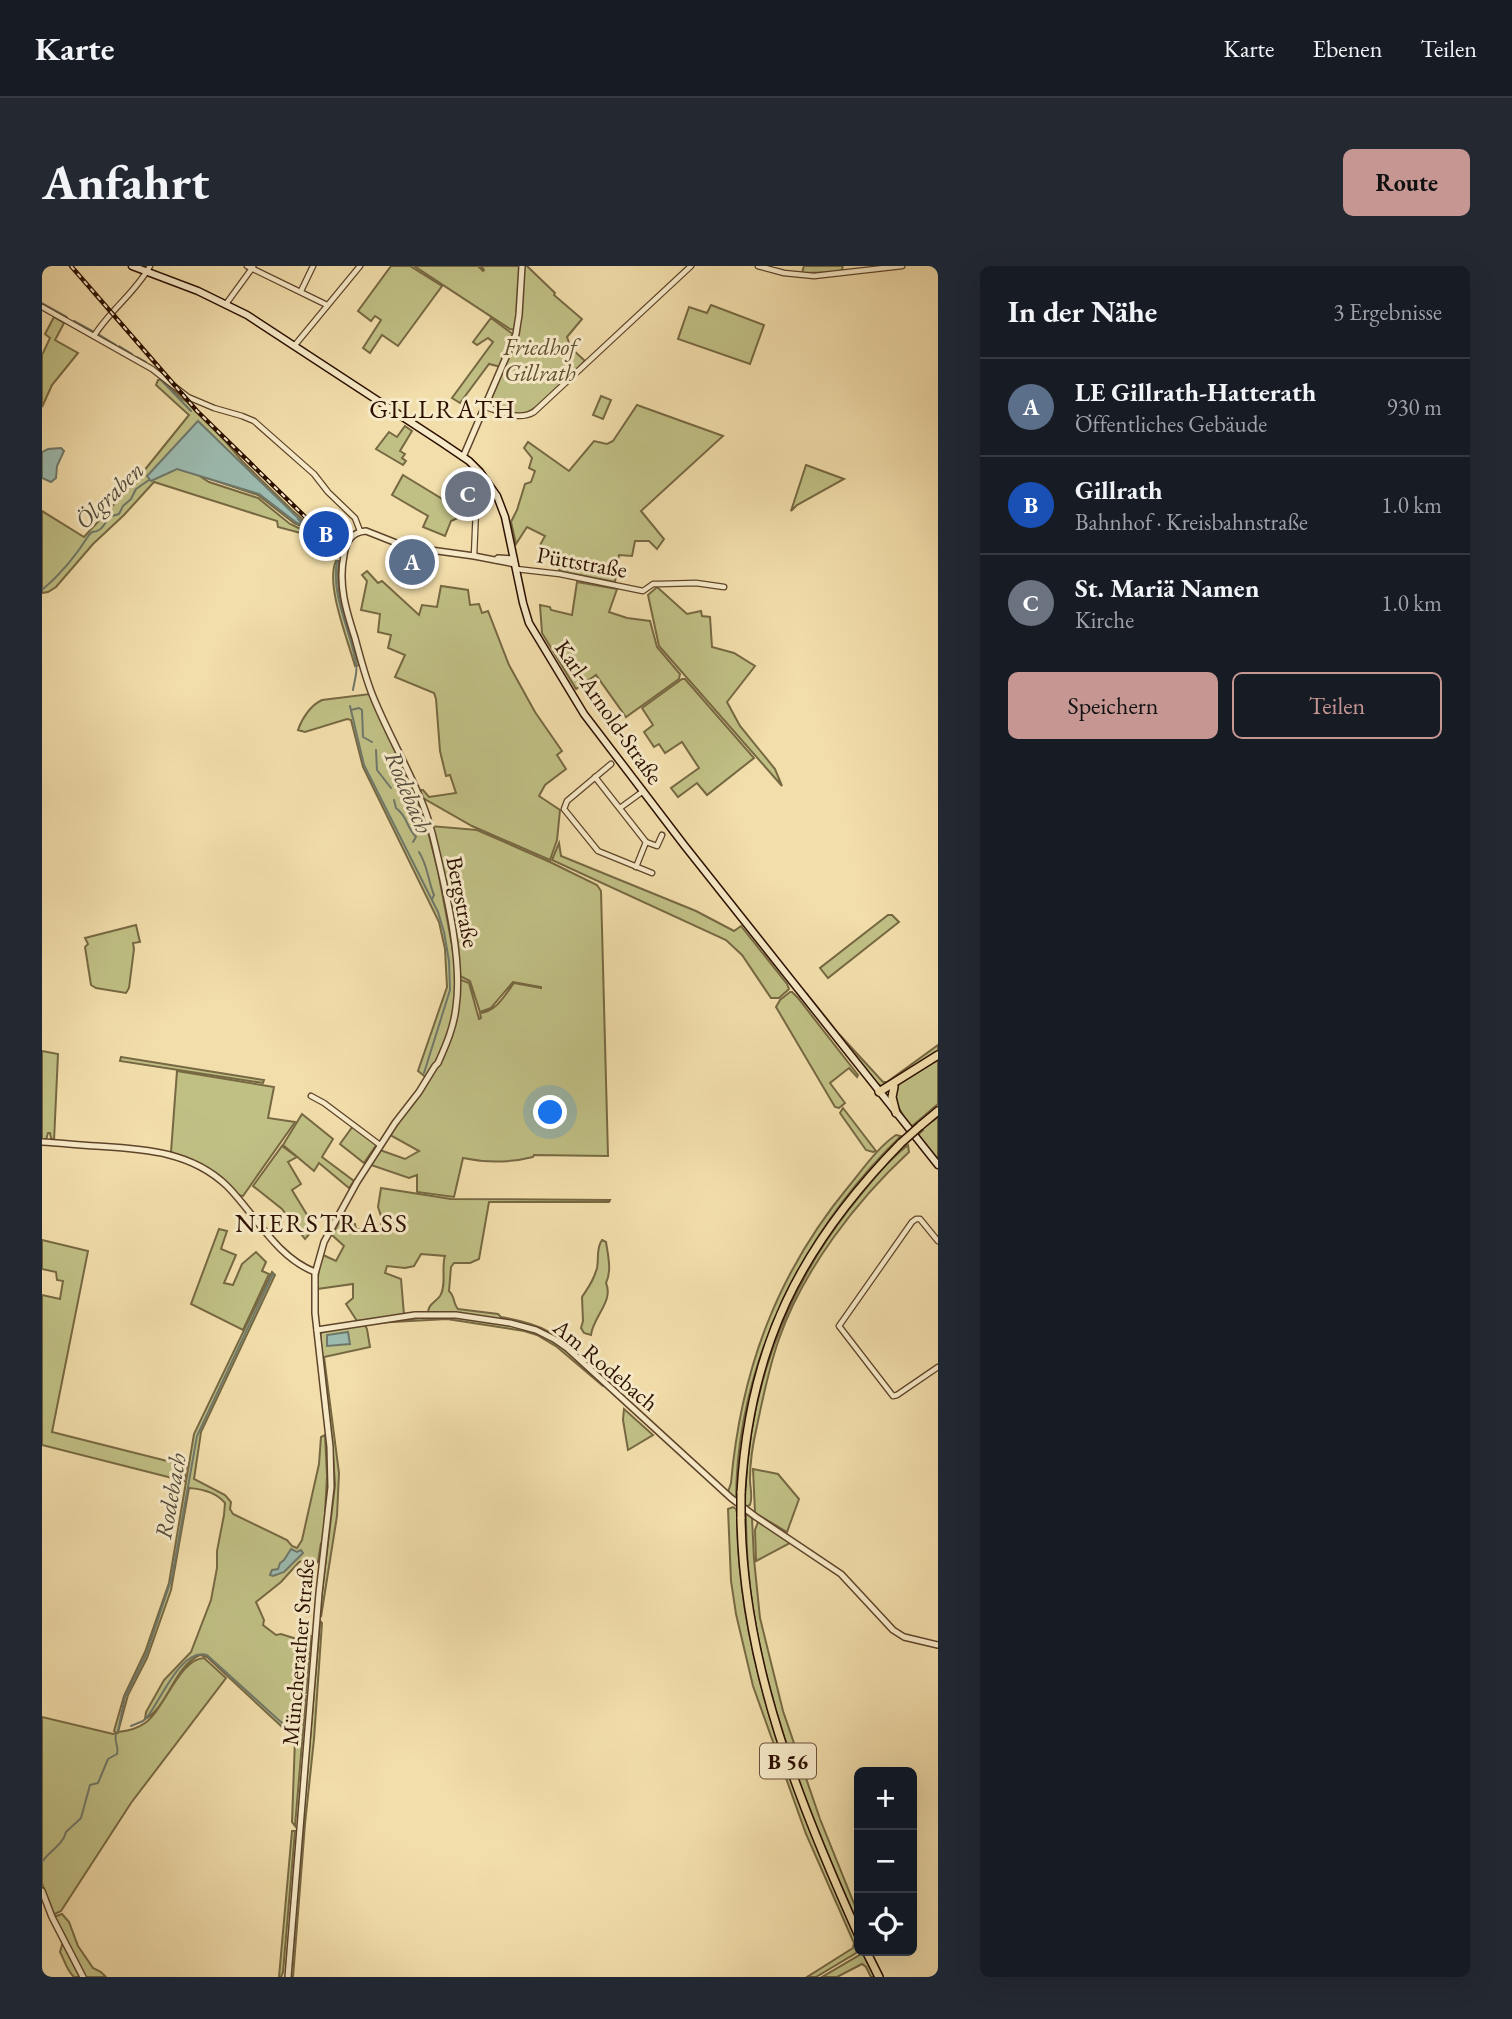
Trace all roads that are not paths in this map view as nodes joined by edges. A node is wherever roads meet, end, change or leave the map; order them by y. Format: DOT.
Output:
graph roads {
  1 [pos="132,266"];
  2 [pos="313,266"];
  3 [pos="360,266"];
  4 [pos="522,266"];
  5 [pos="691,266"];
  6 [pos="758,266"];
  7 [pos="902,266"];
  8 [pos="251,267"];
  9 [pos="148,269"];
  10 [pos="301,291"];
  11 [pos="226,304"];
  12 [pos="327,305"];
  13 [pos="42,308"];
  14 [pos="94,336"];
  15 [pos="295,345"];
  16 [pos="486,407"];
  17 [pos="463,457"];
  18 [pos="477,485"];
  19 [pos="360,531"];
  20 [pos="474,556"];
  21 [pos="515,564"];
  22 [pos="724,587"];
  23 [pos="611,764"];
  24 [pos="595,777"];
  25 [pos="642,792"];
  26 [pos="620,808"];
  27 [pos="662,835"];
  28 [pos="646,842"];
  29 [pos="636,867"];
  30 [pos="652,873"];
  31 [pos="938,1055"];
  32 [pos="901,1079"];
  33 [pos="894,1087"];
  34 [pos="880,1092"];
  35 [pos="311,1096"];
  36 [pos="938,1111"];
  37 [pos="896,1113"];
  38 [pos="42,1142"];
  39 [pos="380,1145"];
  40 [pos="938,1166"];
  41 [pos="938,1241"];
  42 [pos="315,1272"];
  43 [pos="317,1330"];
  44 [pos="938,1367"];
  45 [pos="938,1645"];
  46 [pos="42,1891"];
  47 [pos="854,1924"];
  48 [pos="868,1956"];
  49 [pos="83,1977"];
  50 [pos="288,1977"];
  51 [pos="879,1977"];
  1 -- 9 [label="main road, Karl-Arnold-Straße"];
  2 -- 10 [label="street"];
  3 -- 12 [label="street"];
  4 -- 16 [label="street"];
  5 -- 16 [label="street"];
  6 -- 7 [label="street"];
  8 -- 10 [label="street"];
  8 -- 11 [label="street"];
  9 -- 11 [label="main road, Karl-Arnold-Straße"];
  9 -- 14 [label="street"];
  10 -- 12 [label="street"];
  11 -- 15 [label="main road, Karl-Arnold-Straße"];
  12 -- 15 [label="street"];
  13 -- 14 [label="street"];
  14 -- 19 [label="street"];
  15 -- 17 [label="main road, Karl-Arnold-Straße"];
  16 -- 17 [label="street"];
  17 -- 21 [label="main road, Karl-Arnold-Straße"];
  18 -- 20 [label="street"];
  19 -- 20 [label="street"];
  19 -- 39 [label="street, Bergstraße"];
  20 -- 21 [label="street"];
  21 -- 22 [label="street, Püttstraße"];
  21 -- 25 [label="main road, Karl-Arnold-Straße"];
  23 -- 24 [label="street"];
  24 -- 26 [label="street"];
  24 -- 29 [label="street"];
  25 -- 26 [label="street"];
  25 -- 34 [label="main road, Karl-Arnold-Straße"];
  26 -- 28 [label="street"];
  27 -- 28 [label="street"];
  28 -- 29 [label="street"];
  29 -- 30 [label="street"];
  31 -- 32 [label="highway"];
  32 -- 33 [label="highway"];
  32 -- 34 [label="highway"];
  33 -- 34 [label="highway"];
  33 -- 37 [label="highway"];
  34 -- 37 [label="main road, Karl-Arnold-Straße"];
  35 -- 39 [label="street"];
  36 -- 47 [label="highway, B 56, bridge"];
  37 -- 40 [label="main road, Karl-Arnold-Straße"];
  38 -- 42 [label="street"];
  39 -- 42 [label="street"];
  41 -- 44 [label="street"];
  42 -- 43 [label="street"];
  43 -- 45 [label="street, Am Rodebach"];
  43 -- 50 [label="street, Müncherather Straße"];
  46 -- 49 [label="street"];
  48 -- 51 [label="highway"];
}
